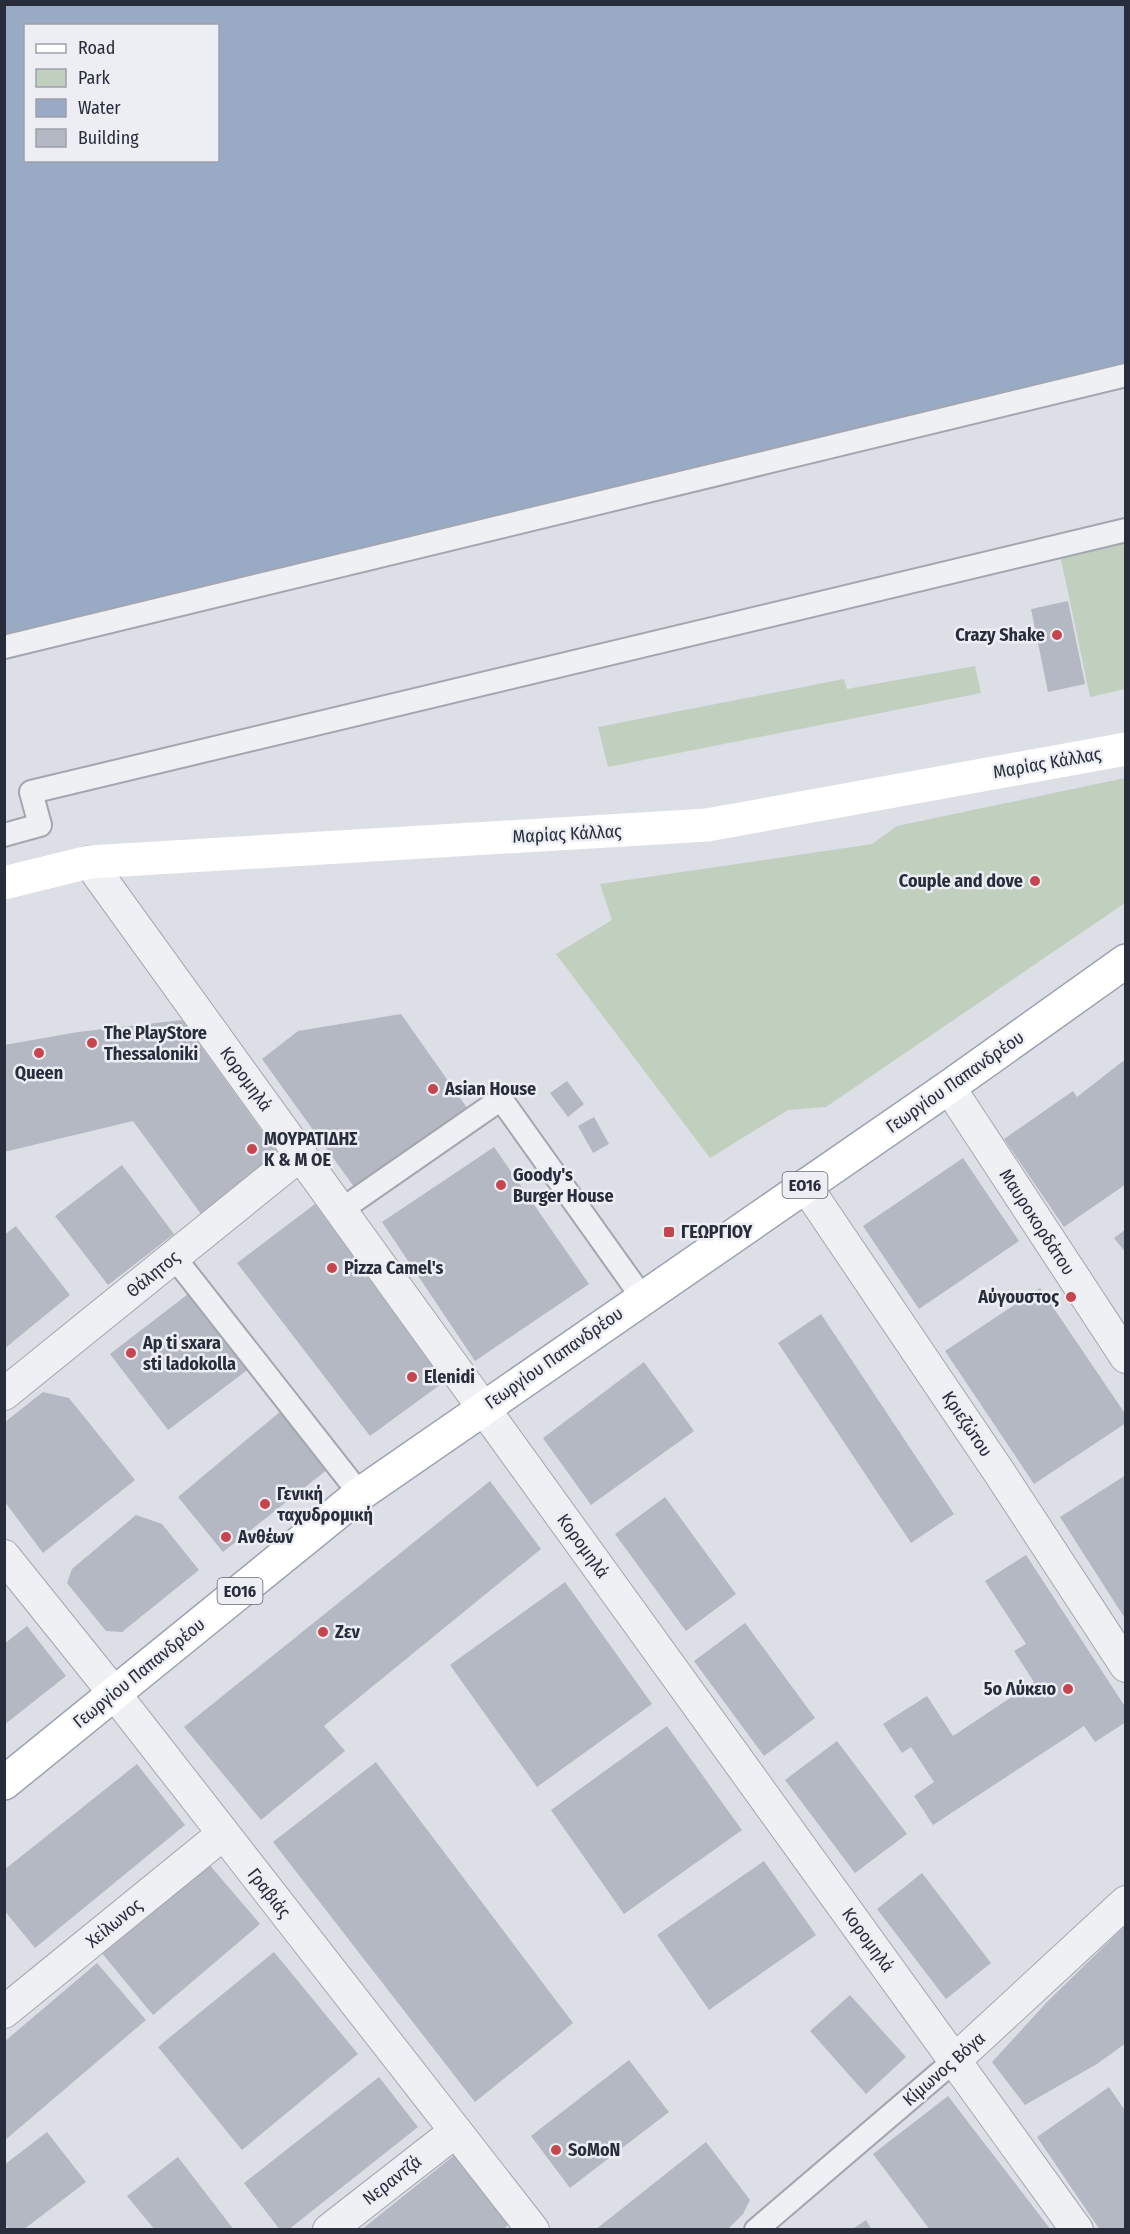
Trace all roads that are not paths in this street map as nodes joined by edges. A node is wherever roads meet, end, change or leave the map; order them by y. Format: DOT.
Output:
graph roads {
  1 [pos="1125,375"];
  2 [pos="1125,530"];
  3 [pos="4,647"];
  4 [pos="1125,749"];
  5 [pos="4,835"];
  6 [pos="89,862"];
  7 [pos="4,883"];
  8 [pos="1125,961"];
  9 [pos="950,1087"];
  10 [pos="301,1154"];
  11 [pos="805,1185"];
  12 [pos="341,1210"];
  13 [pos="174,1257"];
  14 [pos="642,1297"];
  15 [pos="1125,1357"];
  16 [pos="4,1394"];
  17 [pos="482,1407"];
  18 [pos="360,1494"];
  19 [pos="4,1556"];
  20 [pos="1125,1666"];
  21 [pos="114,1693"];
  22 [pos="4,1783"];
  23 [pos="223,1834"];
  24 [pos="1125,1902"];
  25 [pos="4,2012"];
  26 [pos="955,2060"];
  27 [pos="456,2131"];
  28 [pos="329,2229"];
  29 [pos="533,2229"];
  30 [pos="756,2229"];
  31 [pos="1077,2229"];
  1 -- 3 [label="street"];
  2 -- 5 [label="street"];
  4 -- 6 [label="main road, Μαρίας Κάλλας"];
  6 -- 7 [label="main road, Μαρίας Κάλλας"];
  6 -- 10 [label="street, Κορομηλά"];
  8 -- 9 [label="main road, Γεωργίου Παπανδρέου / ΕΟ16"];
  9 -- 11 [label="main road, Γεωργίου Παπανδρέου / ΕΟ16"];
  9 -- 15 [label="street, Μαυροκορδάτου"];
  10 -- 12 [label="street, Κορομηλά"];
  10 -- 13 [label="street, Θάλητος"];
  11 -- 14 [label="main road, Γεωργίου Παπανδρέου / ΕΟ16"];
  11 -- 20 [label="street, Κριεζώτου"];
  12 -- 14 [label="street"];
  12 -- 17 [label="street, Κορομηλά"];
  13 -- 16 [label="street, Θάλητος"];
  13 -- 18 [label="street"];
  14 -- 17 [label="main road, Γεωργίου Παπανδρέου / ΕΟ16"];
  17 -- 18 [label="main road, Γεωργίου Παπανδρέου / ΕΟ16"];
  17 -- 26 [label="street, Κορομηλά"];
  18 -- 21 [label="main road, Γεωργίου Παπανδρέου / ΕΟ16"];
  19 -- 21 [label="street, Γραβιάς"];
  21 -- 22 [label="main road, Γεωργίου Παπανδρέου / ΕΟ16"];
  21 -- 23 [label="street, Γραβιάς"];
  23 -- 25 [label="street, Χείλωνος"];
  23 -- 27 [label="street, Γραβιάς"];
  24 -- 26 [label="street, Κίμωνος Βόγα"];
  26 -- 30 [label="street, Κίμωνος Βόγα"];
  26 -- 31 [label="street, Κορομηλά"];
  27 -- 28 [label="street, Νεραντζά"];
  27 -- 29 [label="street, Γραβιάς"];
}
